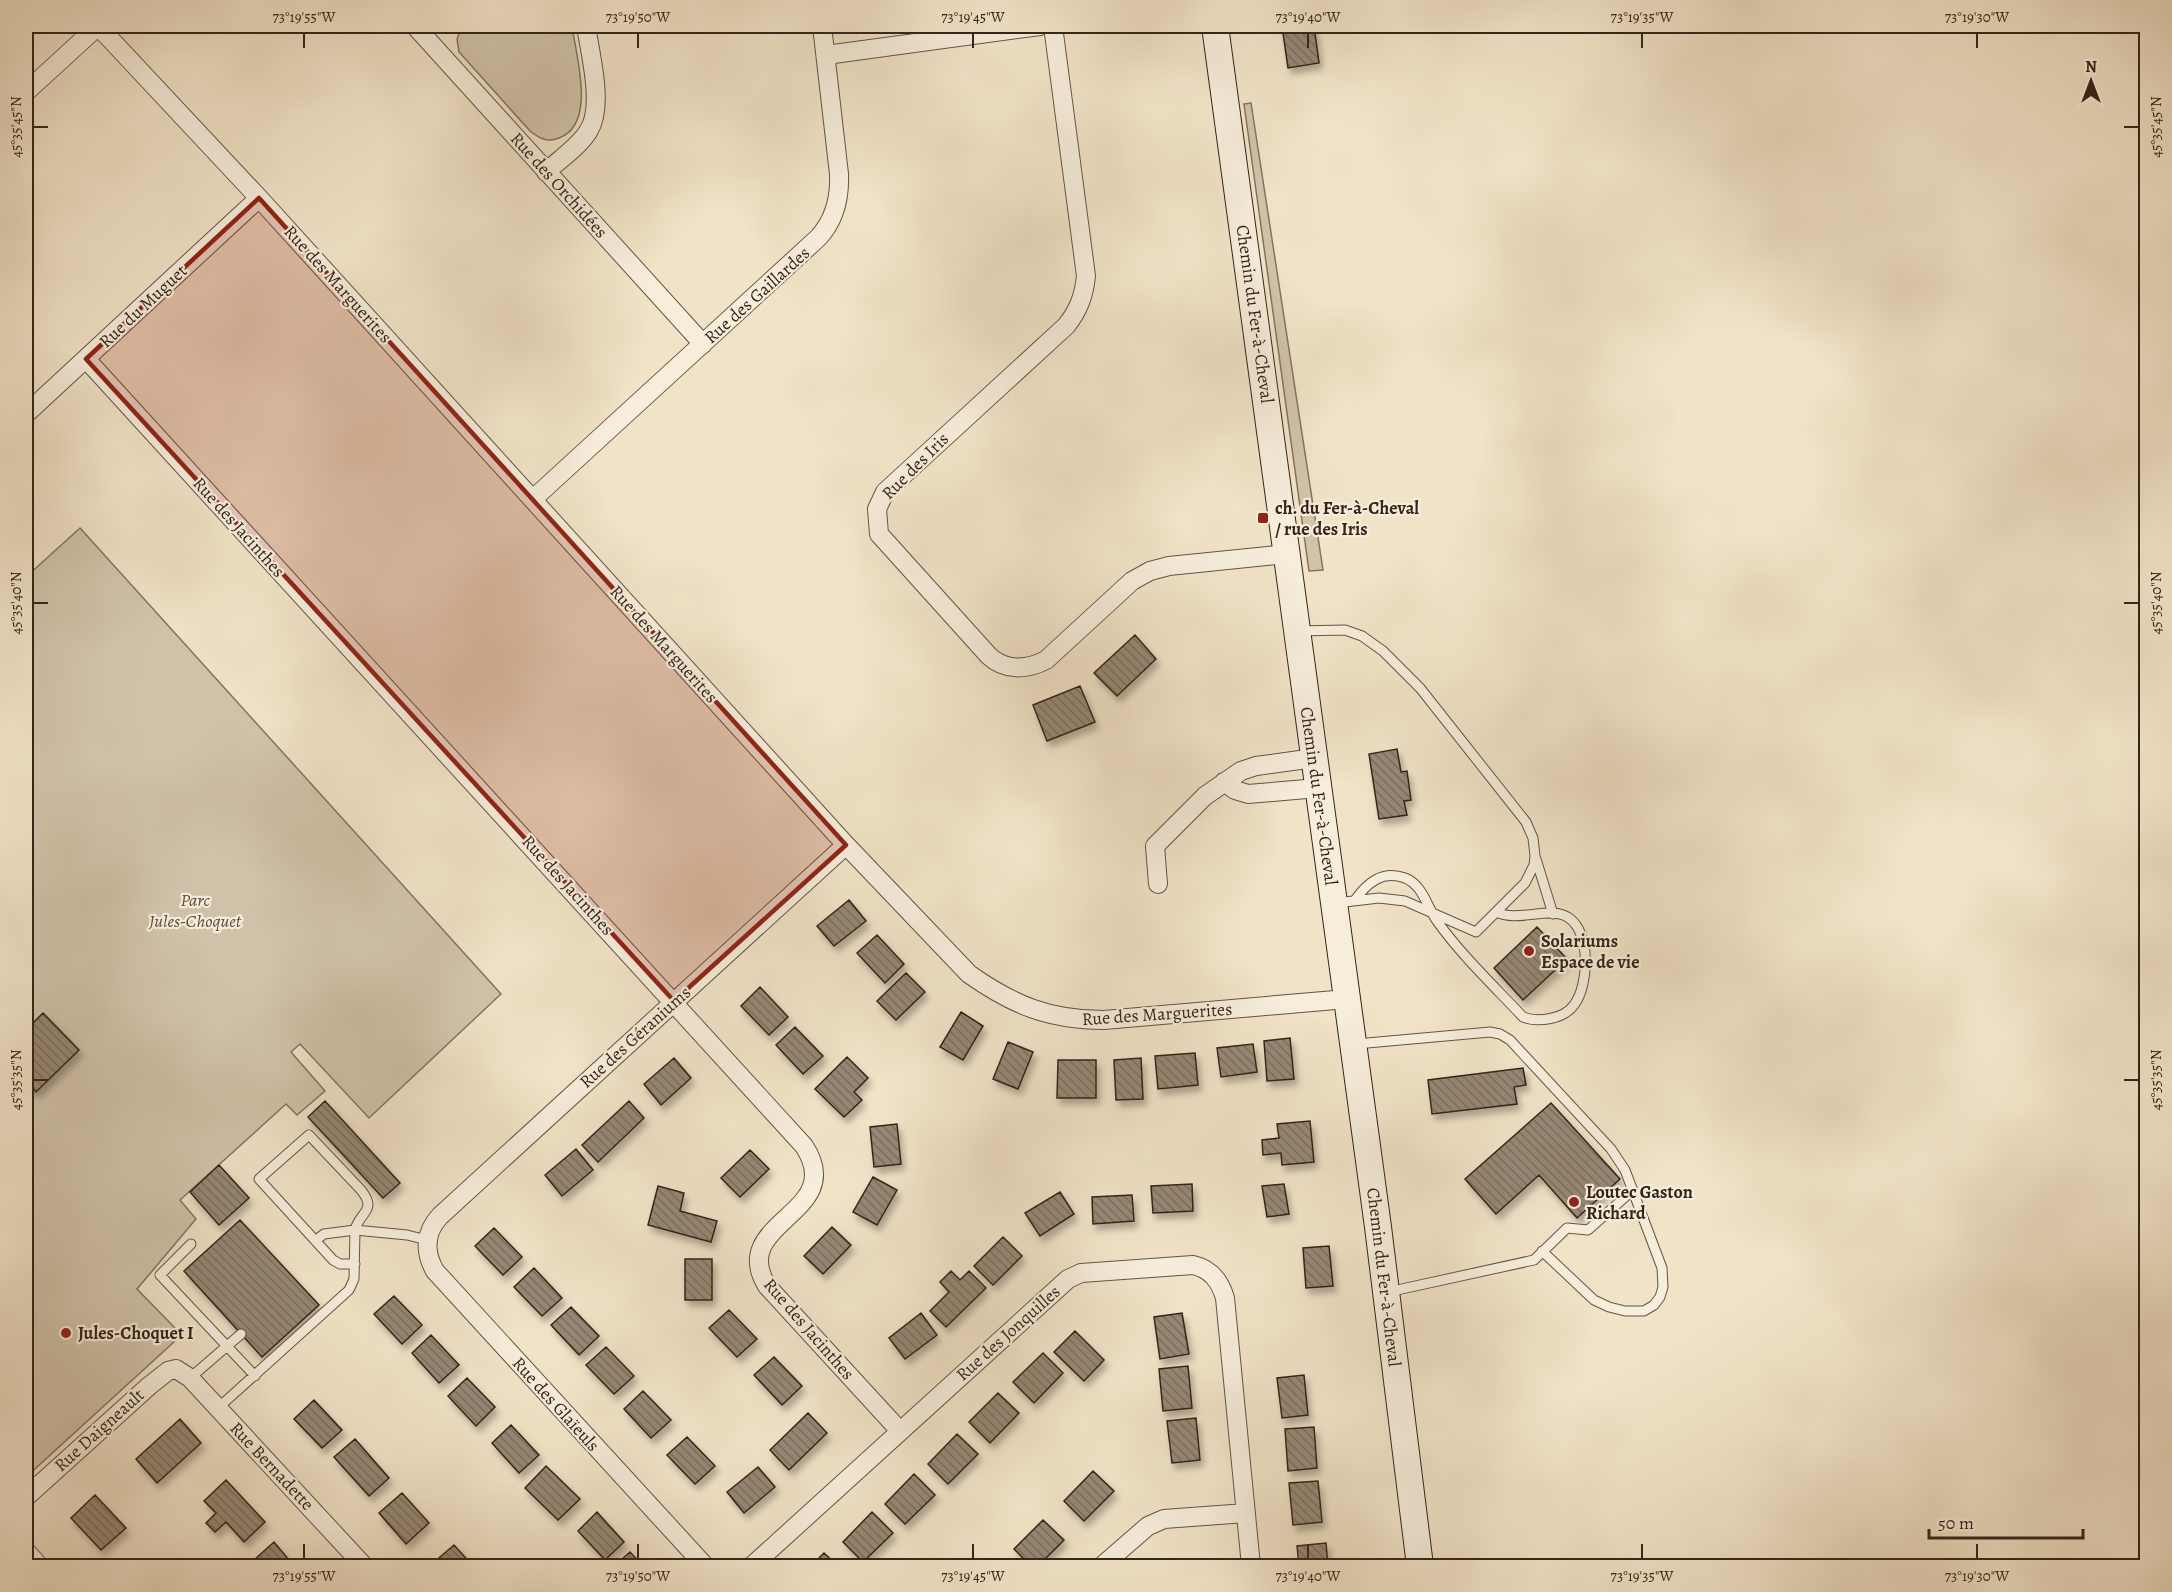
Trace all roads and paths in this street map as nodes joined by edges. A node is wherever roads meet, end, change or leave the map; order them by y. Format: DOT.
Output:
graph roads {
  1 [pos="98,26"];
  2 [pos="586,26"];
  3 [pos="822,26"];
  4 [pos="1040,26"];
  5 [pos="1053,26"];
  6 [pos="1215,26"];
  7 [pos="426,29"];
  8 [pos="826,55"];
  9 [pos="26,92"];
  10 [pos="546,172"];
  11 [pos="260,198"];
  12 [pos="703,344"];
  13 [pos="86,359"];
  14 [pos="26,414"];
  15 [pos="533,499"];
  16 [pos="1287,554"];
  17 [pos="1297,632"];
  18 [pos="1314,758"];
  19 [pos="1224,782"];
  20 [pos="1318,788"];
  21 [pos="846,844"];
  22 [pos="1535,856"];
  23 [pos="1158,884"];
  24 [pos="1344,902"];
  25 [pos="1431,912"];
  26 [pos="1496,912"];
  27 [pos="1553,914"];
  28 [pos="1347,999"];
  29 [pos="674,1001"];
  30 [pos="1353,1044"];
  31 [pos="1633,1190"];
  32 [pos="355,1230"];
  33 [pos="428,1236"];
  34 [pos="316,1240"];
  35 [pos="191,1244"];
  36 [pos="1542,1251"];
  37 [pos="355,1264"];
  38 [pos="1386,1292"];
  39 [pos="241,1334"];
  40 [pos="227,1346"];
  41 [pos="183,1374"];
  42 [pos="255,1376"];
  43 [pos="218,1408"];
  44 [pos="900,1431"];
  45 [pos="26,1497"];
  46 [pos="1246,1513"];
  47 [pos="26,1551"];
  48 [pos="39,1566"];
  49 [pos="364,1566"];
  50 [pos="705,1566"];
  51 [pos="752,1566"];
  52 [pos="1102,1566"];
  53 [pos="1251,1566"];
  54 [pos="1420,1566"];
  1 -- 9 [label="street"];
  1 -- 11 [label="street, Rue des Marguerites"];
  2 -- 10 [label="street"];
  3 -- 8 [label="street, Rue des Gaillardes"];
  4 -- 8 [label="street"];
  5 -- 16 [label="street, Rue des Iris"];
  6 -- 16 [label="street, Chemin du Fer-à-Cheval"];
  7 -- 10 [label="street, Rue des Orchidées"];
  8 -- 12 [label="street, Rue des Gaillardes"];
  10 -- 12 [label="street, Rue des Orchidées"];
  11 -- 13 [label="street, Rue du Muguet"];
  11 -- 15 [label="street, Rue des Marguerites"];
  12 -- 15 [label="street, Rue des Gaillardes"];
  13 -- 14 [label="street, Rue du Muguet"];
  13 -- 29 [label="street, Rue des Jacinthes"];
  15 -- 21 [label="street, Rue des Marguerites"];
  16 -- 17 [label="street, Chemin du Fer-à-Cheval"];
  17 -- 18 [label="street, Chemin du Fer-à-Cheval"];
  17 -- 22 [label="lane"];
  18 -- 19 [label="street"];
  18 -- 20 [label="street, Chemin du Fer-à-Cheval"];
  19 -- 20 [label="street"];
  19 -- 23 [label="street"];
  20 -- 24 [label="street, Chemin du Fer-à-Cheval"];
  21 -- 28 [label="street, Rue des Marguerites"];
  21 -- 29 [label="street, Rue des Géraniums"];
  22 -- 26 [label="lane"];
  22 -- 27 [label="lane"];
  24 -- 25 [label="lane"];
  24 -- 25 [label="lane"];
  24 -- 28 [label="street, Chemin du Fer-à-Cheval"];
  25 -- 26 [label="lane"];
  25 -- 27 [label="lane"];
  26 -- 27 [label="lane"];
  28 -- 30 [label="street, Chemin du Fer-à-Cheval"];
  29 -- 33 [label="street, Rue des Géraniums"];
  29 -- 44 [label="street, Rue des Jacinthes"];
  30 -- 31 [label="lane"];
  30 -- 38 [label="street, Chemin du Fer-à-Cheval"];
  31 -- 36 [label="lane"];
  31 -- 36 [label="lane"];
  32 -- 33 [label="lane"];
  32 -- 34 [label="lane"];
  32 -- 34 [label="lane"];
  32 -- 37 [label="lane"];
  33 -- 50 [label="street, Rue des Glaïeuls"];
  34 -- 37 [label="lane"];
  35 -- 40 [label="lane"];
  36 -- 38 [label="lane"];
  37 -- 42 [label="lane"];
  38 -- 54 [label="street, Chemin du Fer-à-Cheval"];
  39 -- 40 [label="lane"];
  40 -- 41 [label="lane"];
  40 -- 42 [label="lane"];
  41 -- 43 [label="street, Rue Bernadette"];
  41 -- 45 [label="street, Rue Daigneault"];
  42 -- 43 [label="lane"];
  43 -- 49 [label="street, Rue Bernadette"];
  44 -- 46 [label="street, Rue des Jonquilles"];
  44 -- 51 [label="street, Rue des Jonquilles"];
  46 -- 52 [label="street"];
  46 -- 53 [label="street, Rue des Jonquilles"];
  47 -- 48 [label="street"];
}
